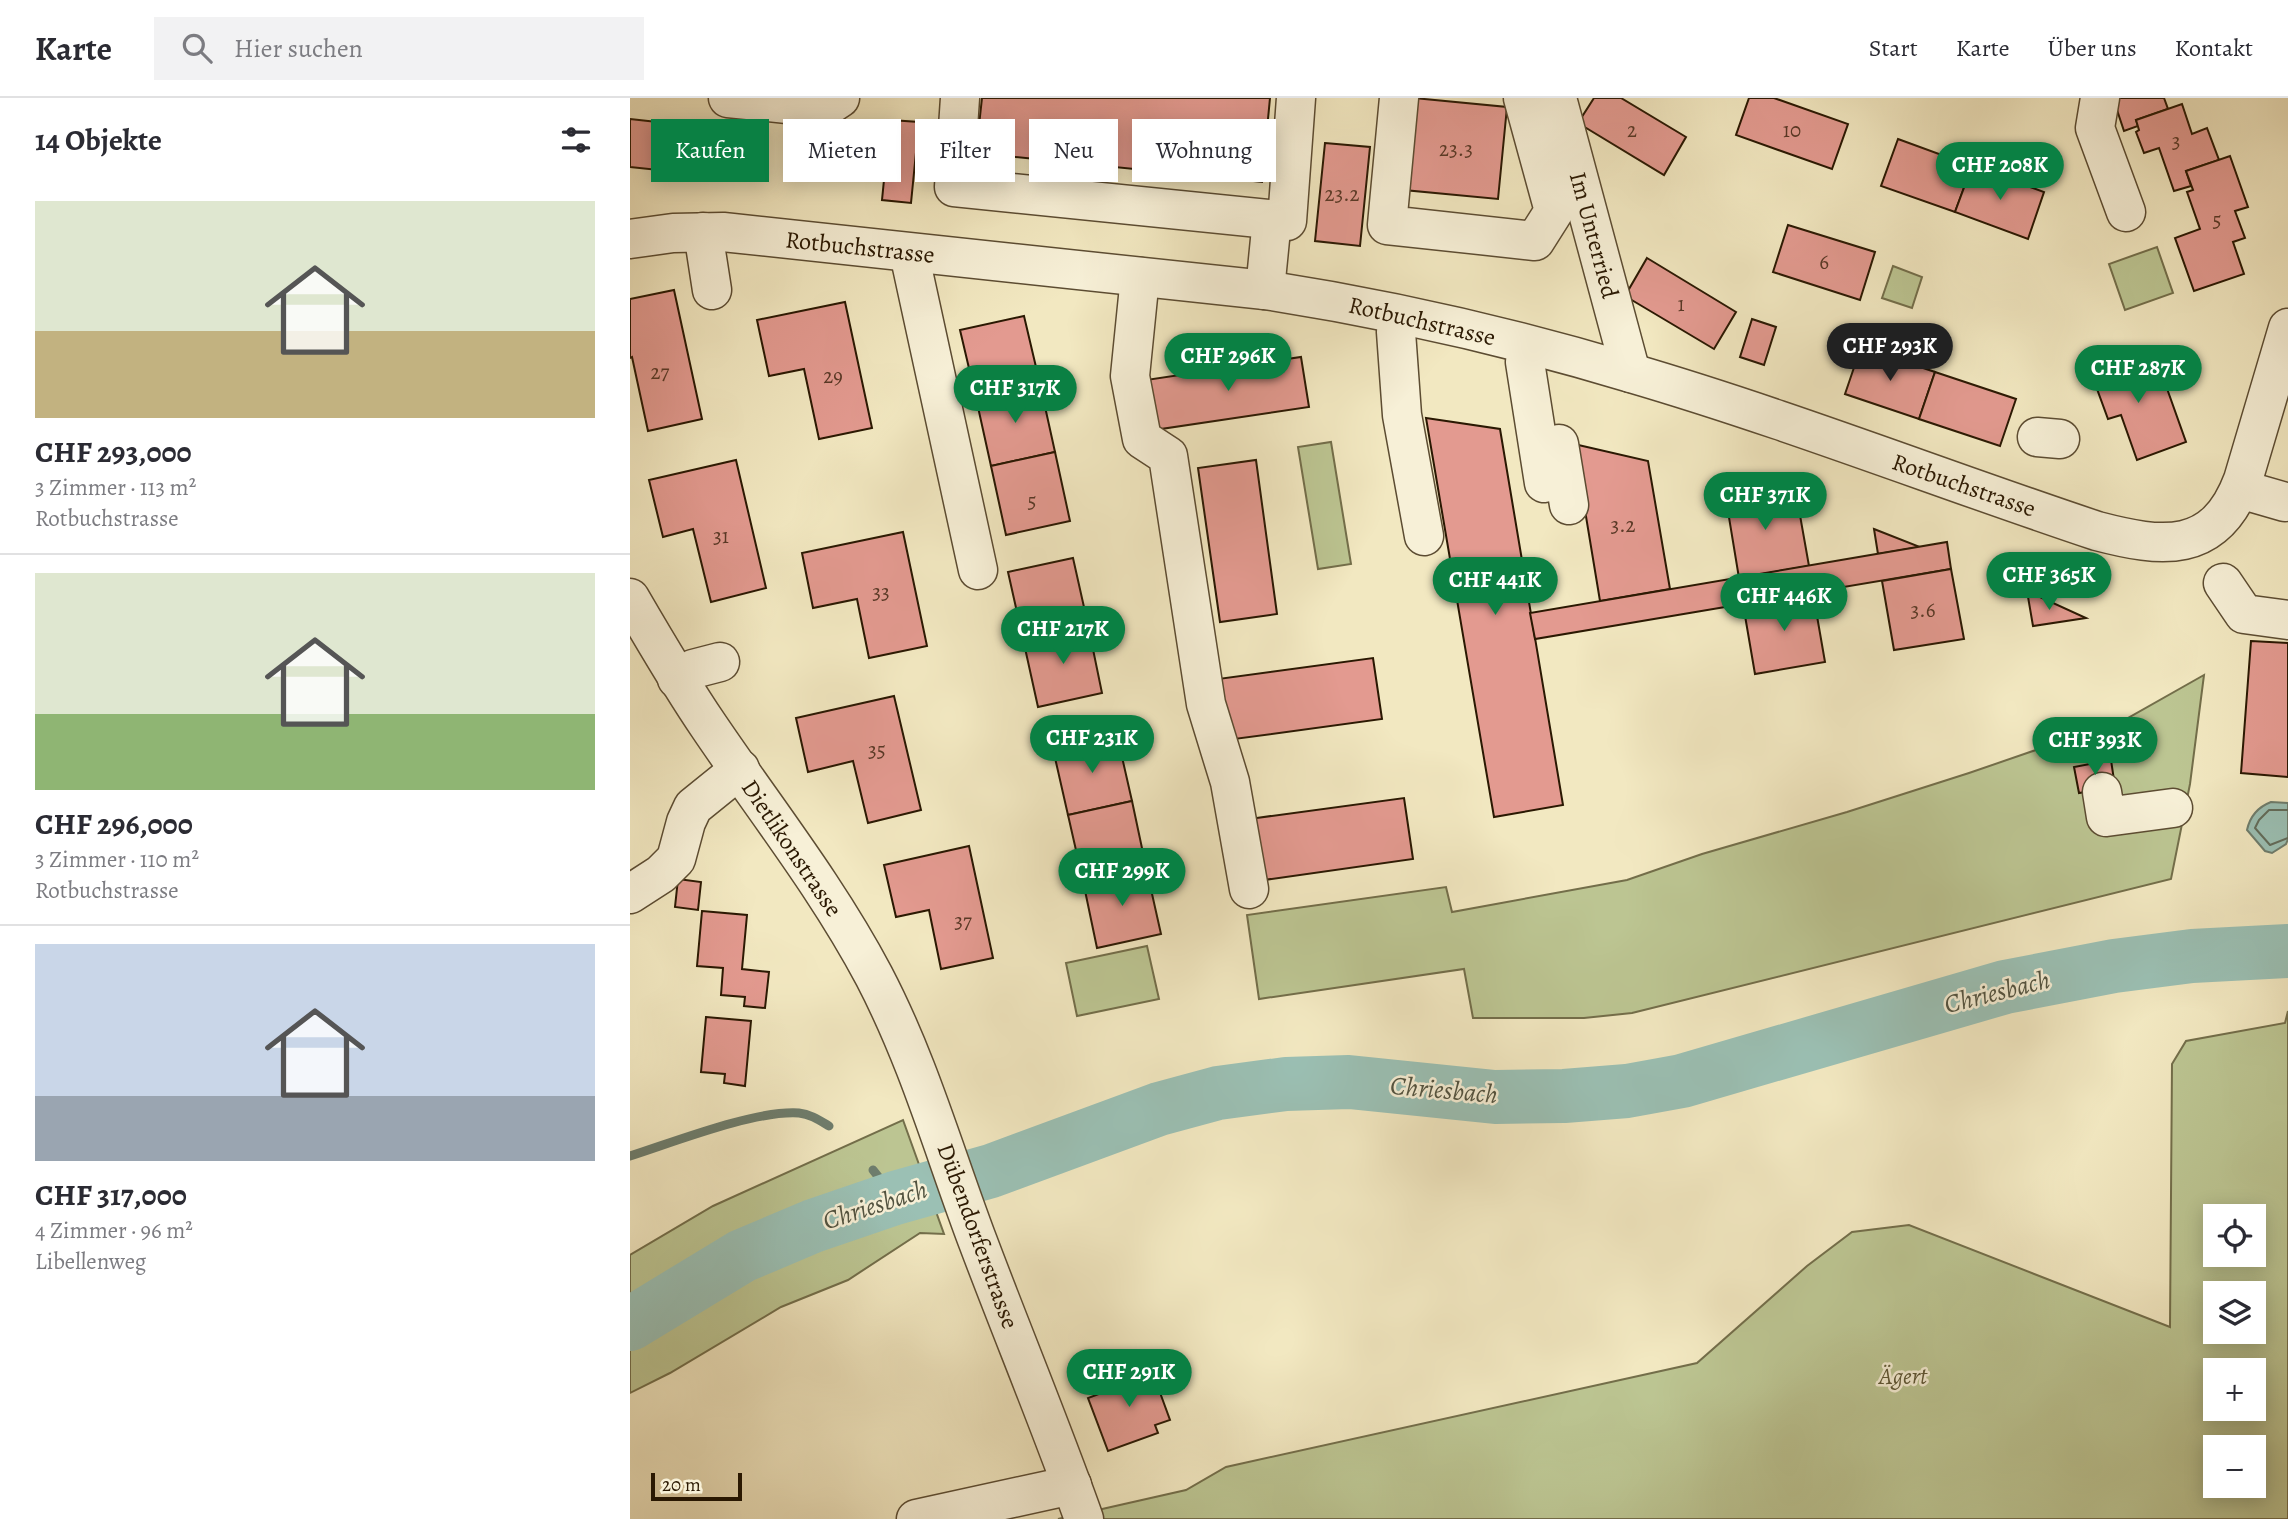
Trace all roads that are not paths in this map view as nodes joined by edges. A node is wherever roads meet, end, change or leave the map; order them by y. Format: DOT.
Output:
graph roads {
  1 [pos="728,98"];
  2 [pos="841,98"];
  3 [pos="960,98"];
  4 [pos="1296,98"];
  5 [pos="1399,98"];
  6 [pos="1523,98"];
  7 [pos="1557,98"];
  8 [pos="2099,98"];
  9 [pos="2126,212"];
  10 [pos="1272,219"];
  11 [pos="703,232"];
  12 [pos="630,239"];
  13 [pos="909,253"];
  14 [pos="1140,277"];
  15 [pos="712,290"];
  16 [pos="1265,290"];
  17 [pos="1398,315"];
  18 [pos="2288,328"];
  19 [pos="1528,346"];
  20 [pos="1631,373"];
  21 [pos="2240,489"];
  22 [pos="1546,494"];
  23 [pos="2285,502"];
  24 [pos="1424,536"];
  25 [pos="978,570"];
  26 [pos="2223,583"];
  27 [pos="630,598"];
  28 [pos="2288,620"];
  29 [pos="720,662"];
  30 [pos="677,679"];
  31 [pos="740,769"];
  32 [pos="2102,792"];
  33 [pos="2173,807"];
  34 [pos="1250,889"];
  35 [pos="630,894"];
  36 [pos="934,1118"];
  37 [pos="1078,1502"];
  38 [pos="916,1519"];
  1 -- 2 [label="street"];
  3 -- 10 [label="street"];
  4 -- 10 [label="street"];
  5 -- 6 [label="street"];
  7 -- 20 [label="street, Im Unterried"];
  8 -- 9 [label="street"];
  10 -- 16 [label="street"];
  11 -- 12 [label="street, Rotbuchstrasse"];
  11 -- 13 [label="street, Rotbuchstrasse"];
  11 -- 15 [label="street"];
  13 -- 14 [label="street, Rotbuchstrasse"];
  13 -- 25 [label="street"];
  14 -- 16 [label="street, Rotbuchstrasse"];
  14 -- 34 [label="street"];
  16 -- 17 [label="street, Rotbuchstrasse"];
  17 -- 19 [label="street, Rotbuchstrasse"];
  17 -- 24 [label="street"];
  18 -- 21 [label="street"];
  19 -- 20 [label="street, Rotbuchstrasse"];
  19 -- 22 [label="street"];
  20 -- 21 [label="street, Rotbuchstrasse"];
  21 -- 23 [label="street"];
  26 -- 28 [label="street"];
  27 -- 30 [label="street, Dietlikonstrasse"];
  29 -- 30 [label="street"];
  30 -- 31 [label="street, Dietlikonstrasse"];
  31 -- 35 [label="street"];
  31 -- 36 [label="street, Dietlikonstrasse"];
  32 -- 33 [label="street"];
  36 -- 37 [label="street, Dübendorferstrasse"];
  37 -- 38 [label="street"];
}
